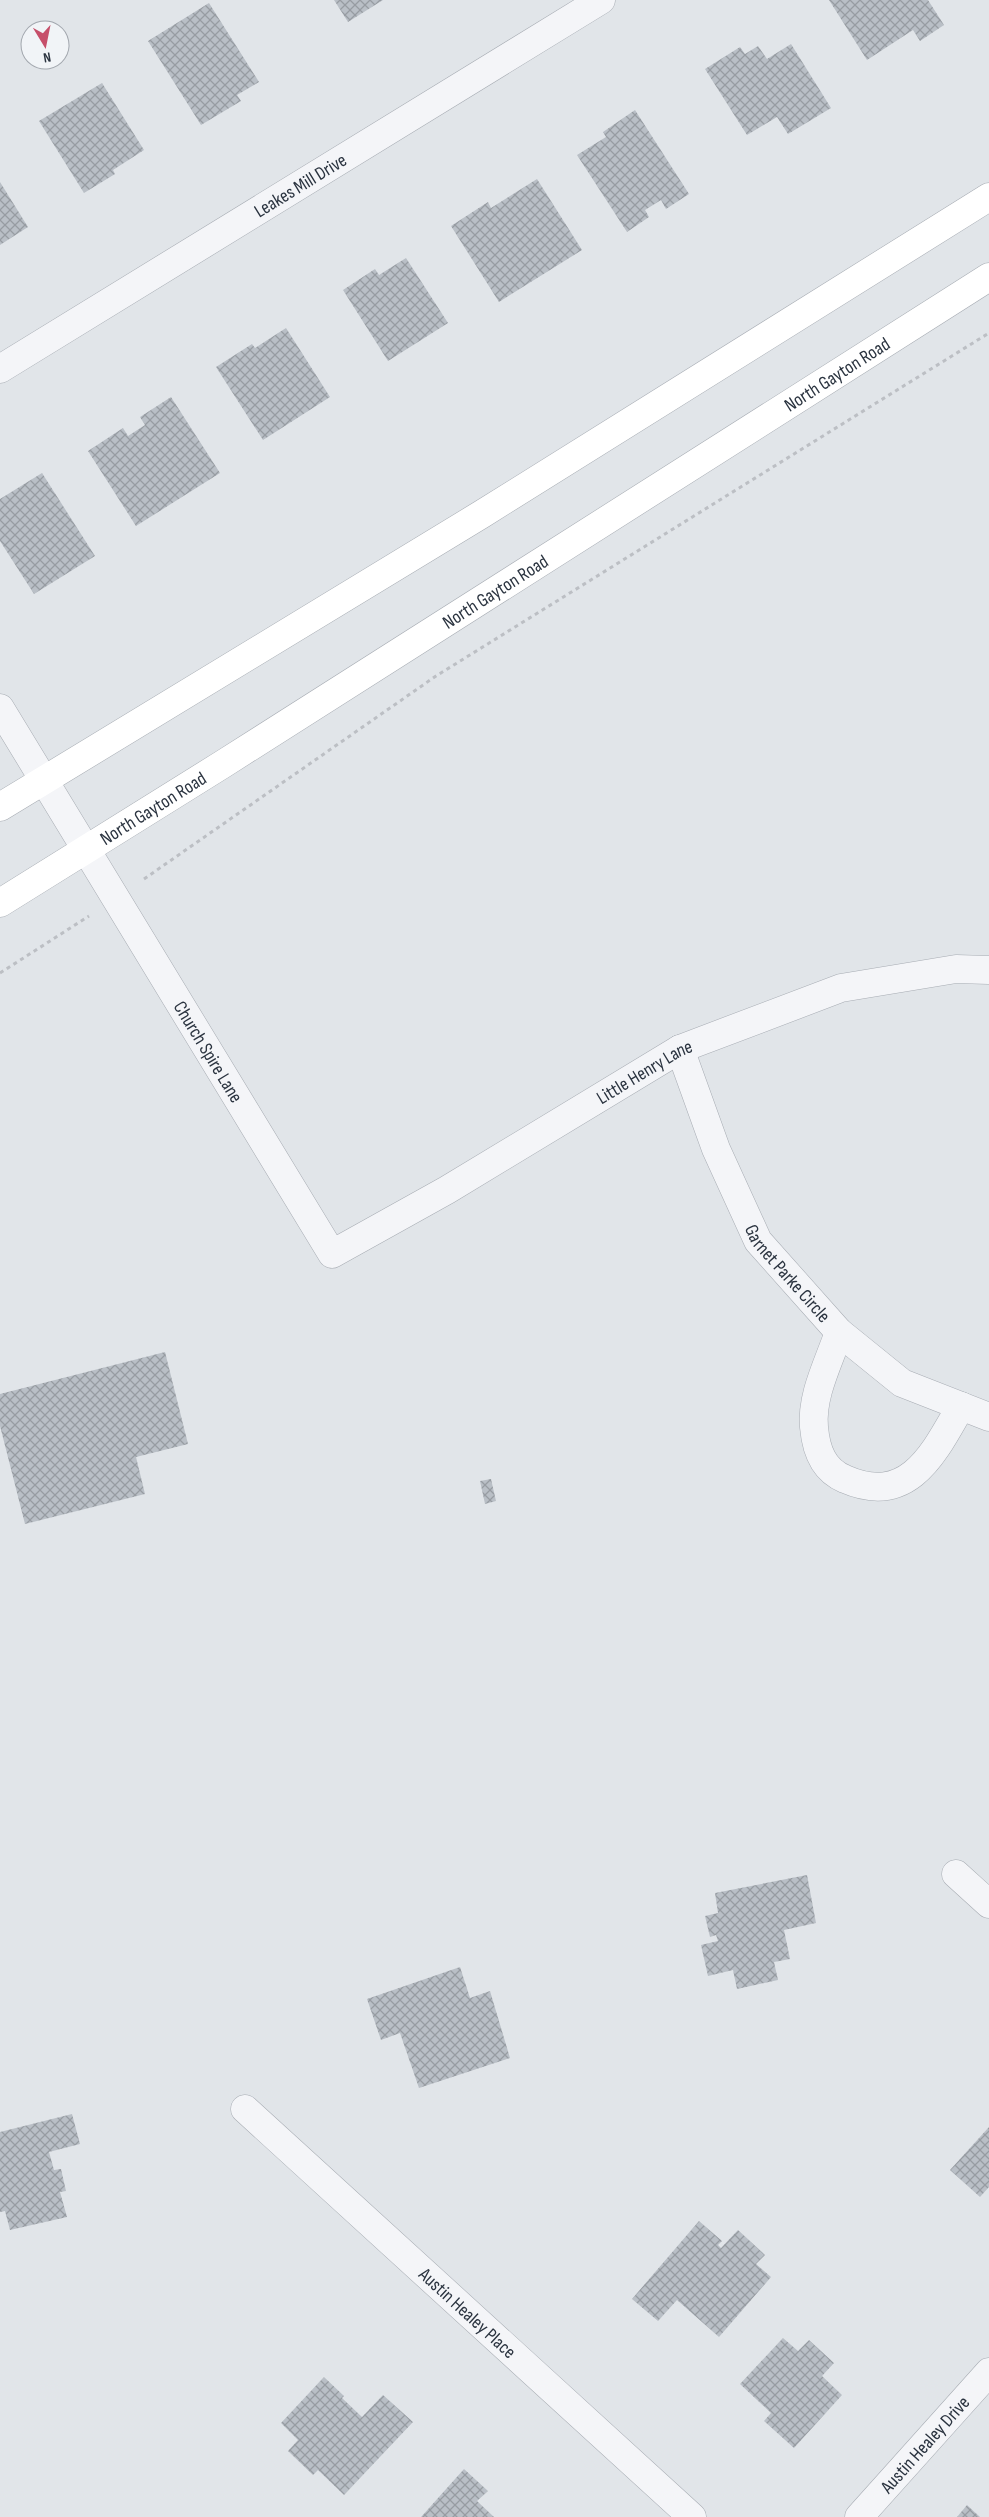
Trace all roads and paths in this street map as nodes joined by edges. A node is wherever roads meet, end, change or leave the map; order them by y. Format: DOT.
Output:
graph roads {
  1 [pos="601,0"];
  2 [pos="989,197"];
  3 [pos="989,277"];
  4 [pos="989,333"];
  5 [pos="0,369"];
  6 [pos="0,708"];
  7 [pos="45,780"];
  8 [pos="0,807"];
  9 [pos="86,849"];
  10 [pos="117,898"];
  11 [pos="0,903"];
  12 [pos="989,970"];
  13 [pos="0,973"];
  14 [pos="680,1049"];
  15 [pos="332,1254"];
  16 [pos="839,1332"];
  17 [pos="961,1406"];
  18 [pos="989,1417"];
  19 [pos="956,1874"];
  20 [pos="989,1904"];
  21 [pos="245,2109"];
  22 [pos="989,2372"];
  23 [pos="692,2517"];
  24 [pos="859,2517"];
  1 -- 5 [label="street, Leakes Mill Drive"];
  2 -- 7 [label="main road"];
  3 -- 9 [label="main road, North Gayton Road"];
  4 -- 10 [label="path"];
  6 -- 7 [label="street, Church Spire Lane"];
  7 -- 8 [label="main road"];
  7 -- 9 [label="street, Church Spire Lane"];
  9 -- 10 [label="street, Church Spire Lane"];
  9 -- 11 [label="main road, North Gayton Road"];
  10 -- 13 [label="path"];
  10 -- 15 [label="street, Church Spire Lane"];
  12 -- 14 [label="street, Little Henry Lane"];
  14 -- 15 [label="street, Little Henry Lane"];
  14 -- 16 [label="street, Garnet Parke Circle"];
  16 -- 17 [label="street, Garnet Parke Circle"];
  16 -- 17 [label="street"];
  17 -- 18 [label="street, Garnet Parke Circle"];
  19 -- 20 [label="street"];
  21 -- 23 [label="street, Austin Healey Place"];
  22 -- 24 [label="street, Austin Healey Drive"];
}
